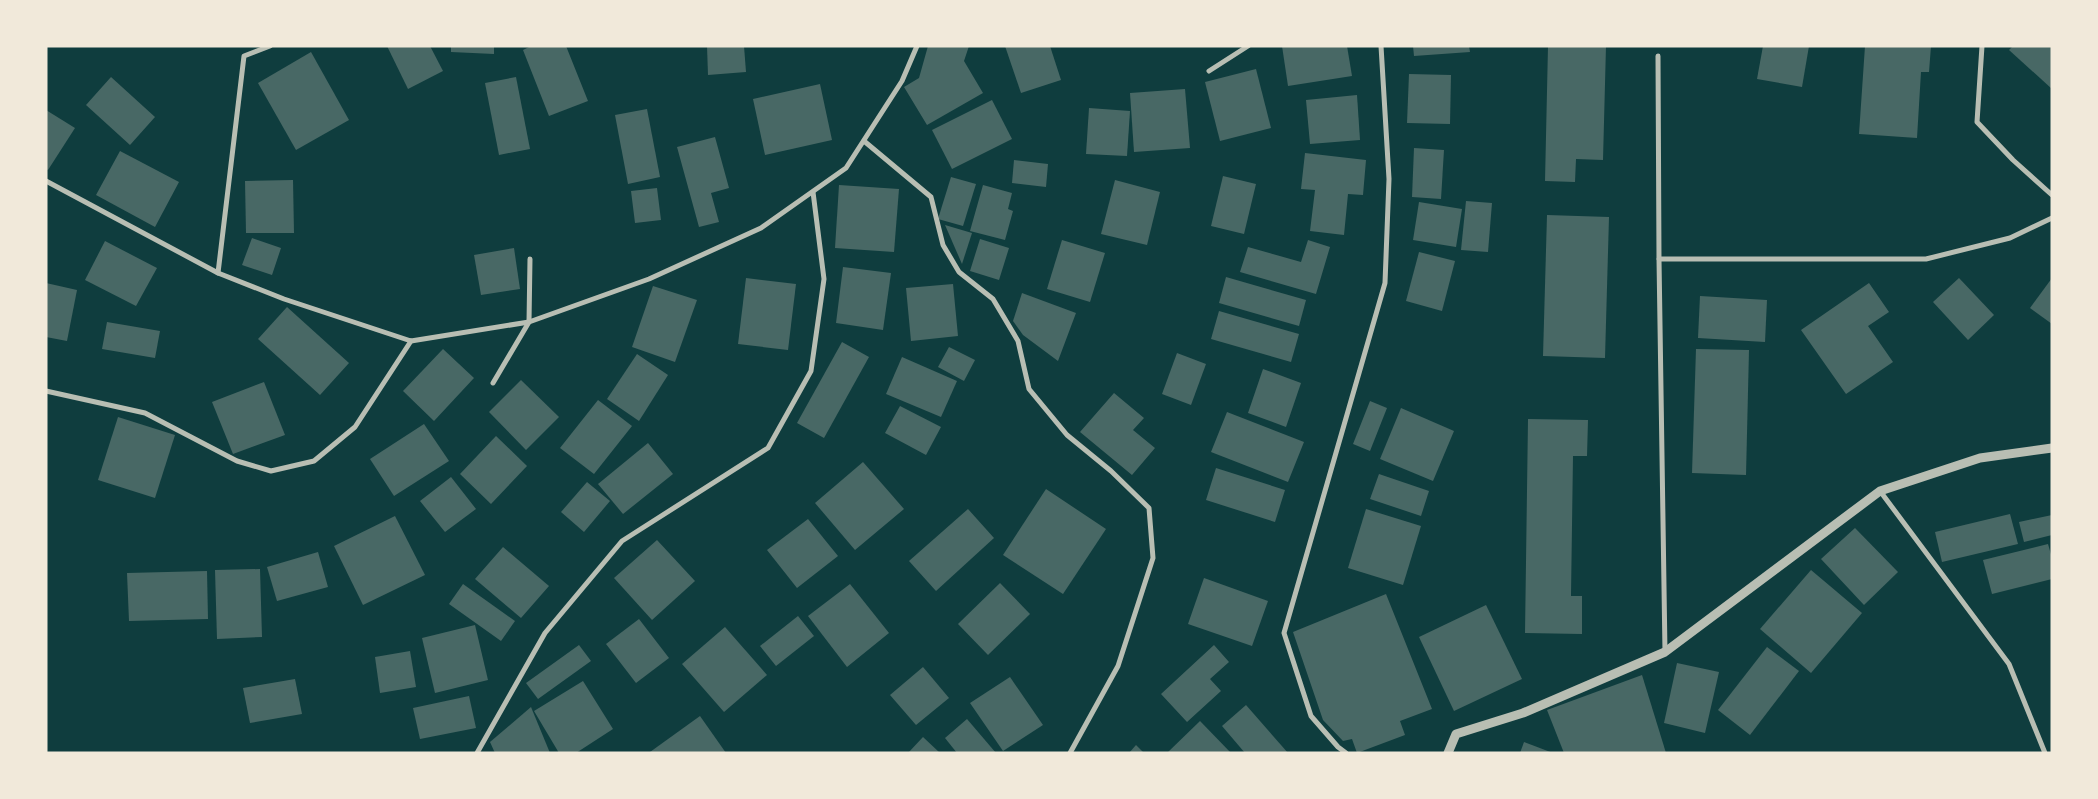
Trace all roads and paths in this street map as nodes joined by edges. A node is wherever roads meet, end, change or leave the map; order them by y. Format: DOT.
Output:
graph roads {
  1 [pos="270,46"];
  2 [pos="916,46"];
  3 [pos="1248,46"];
  4 [pos="1381,46"];
  5 [pos="1982,46"];
  6 [pos="1658,56"];
  7 [pos="1209,71"];
  8 [pos="864,142"];
  9 [pos="46,181"];
  10 [pos="813,192"];
  11 [pos="2052,196"];
  12 [pos="2052,218"];
  13 [pos="1659,259"];
  14 [pos="530,260"];
  15 [pos="218,273"];
  16 [pos="529,322"];
  17 [pos="410,340"];
  18 [pos="493,382"];
  19 [pos="46,391"];
  20 [pos="2052,448"];
  21 [pos="1880,492"];
  22 [pos="1664,652"];
  23 [pos="477,753"];
  24 [pos="1070,753"];
  25 [pos="1346,753"];
  26 [pos="1448,753"];
  27 [pos="2045,753"];
  1 -- 15 [label="street"];
  2 -- 8 [label="street"];
  3 -- 7 [label="street"];
  4 -- 25 [label="street"];
  5 -- 11 [label="street"];
  6 -- 13 [label="street"];
  8 -- 10 [label="street"];
  8 -- 24 [label="street"];
  9 -- 15 [label="street"];
  10 -- 16 [label="street"];
  10 -- 23 [label="street"];
  12 -- 13 [label="street"];
  13 -- 22 [label="street"];
  14 -- 16 [label="street"];
  15 -- 17 [label="street"];
  16 -- 17 [label="street"];
  16 -- 18 [label="street"];
  17 -- 19 [label="street"];
  20 -- 21 [label="street"];
  21 -- 22 [label="street"];
  21 -- 27 [label="street"];
  22 -- 26 [label="street"];
}
